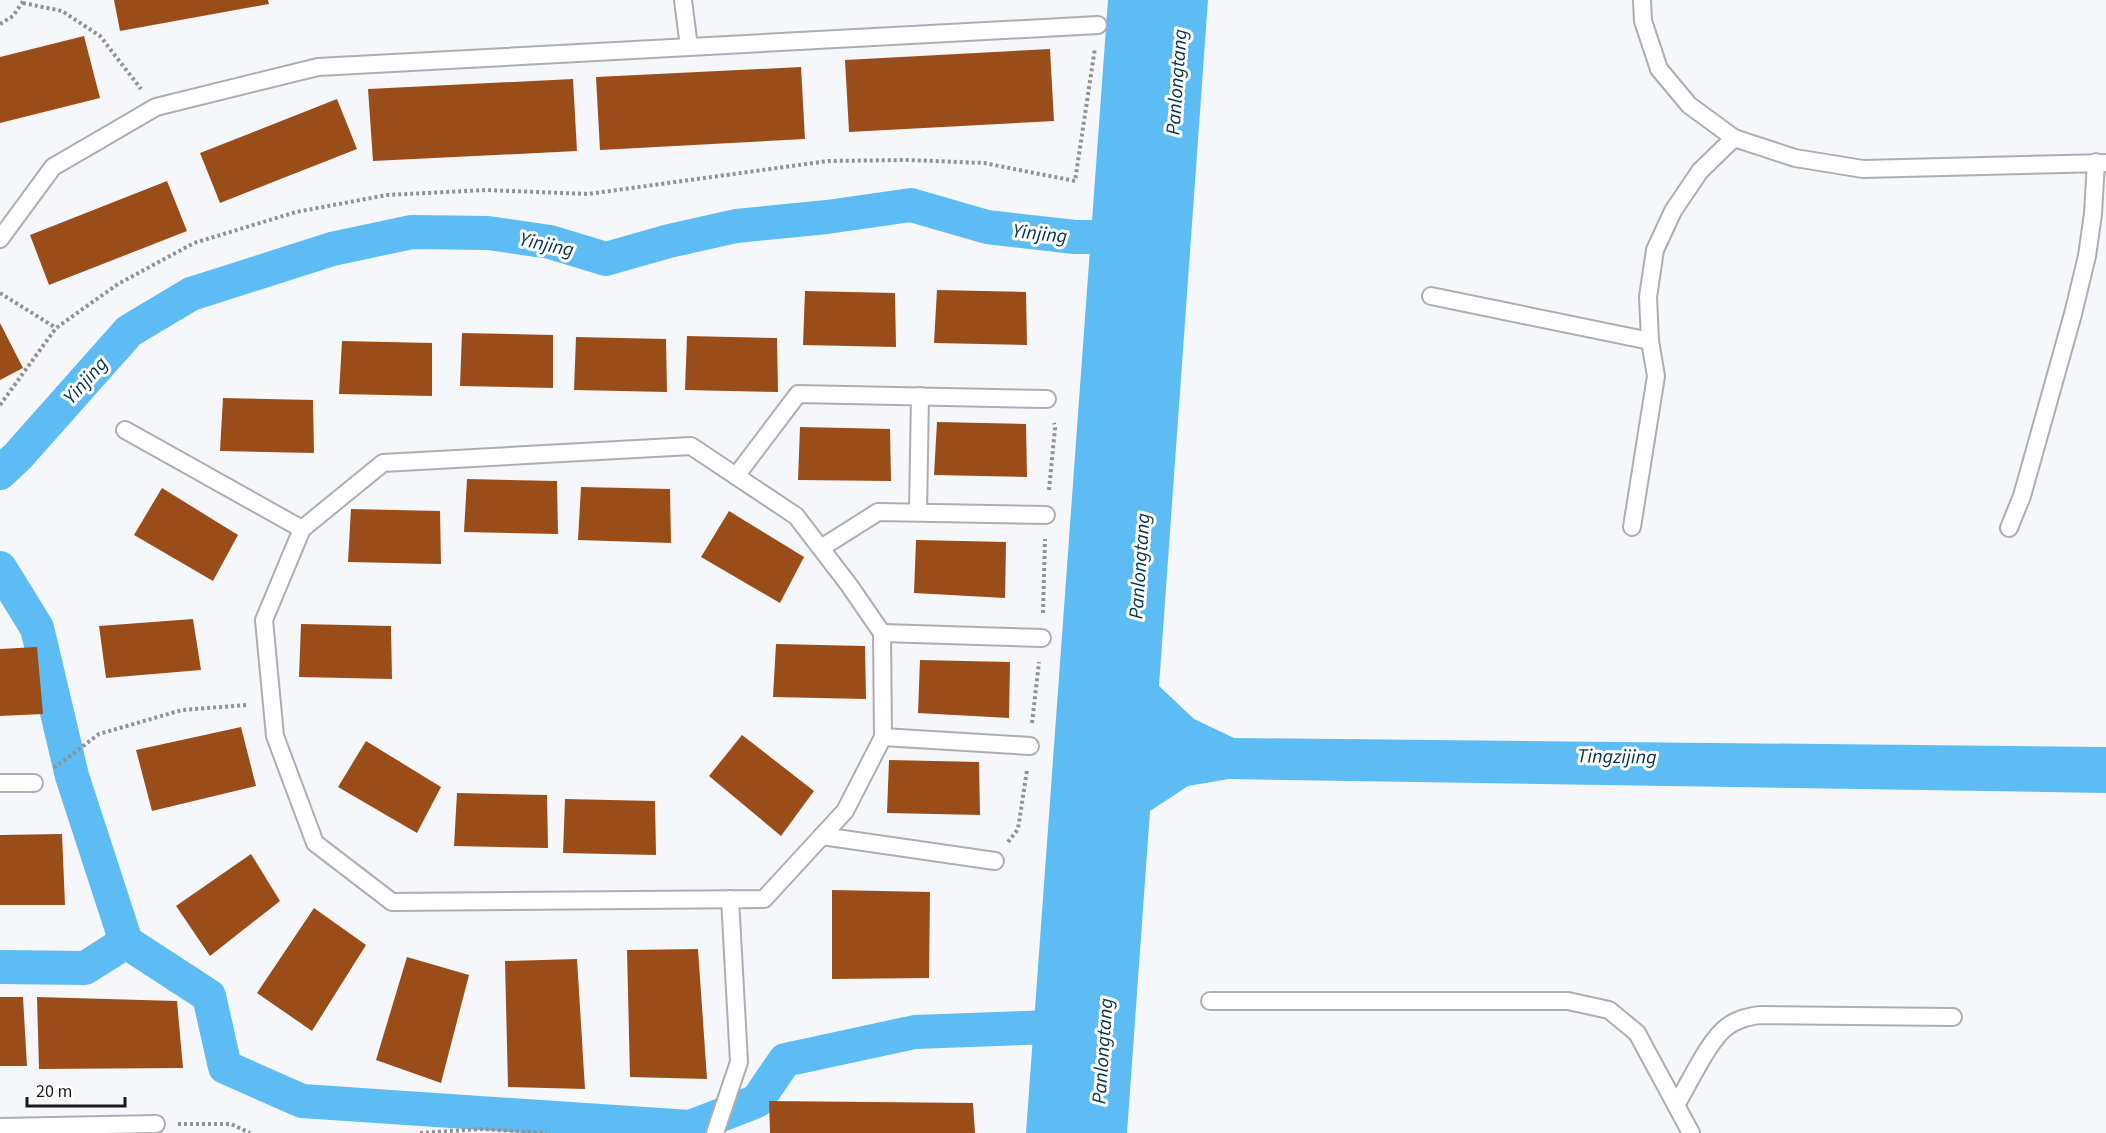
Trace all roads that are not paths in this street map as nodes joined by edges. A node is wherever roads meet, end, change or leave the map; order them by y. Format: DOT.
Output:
graph roads {
  1 [pos="683,0"];
  2 [pos="1642,0"];
  3 [pos="1098,25"];
  4 [pos="689,47"];
  5 [pos="1734,138"];
  6 [pos="2101,162"];
  7 [pos="0,238"];
  8 [pos="1431,296"];
  9 [pos="1650,341"];
  10 [pos="920,396"];
  11 [pos="1047,399"];
  12 [pos="125,430"];
  13 [pos="736,476"];
  14 [pos="918,512"];
  15 [pos="1046,515"];
  16 [pos="1632,528"];
  17 [pos="2009,528"];
  18 [pos="302,529"];
  19 [pos="821,548"];
  20 [pos="882,633"];
  21 [pos="1041,638"];
  22 [pos="883,736"];
  23 [pos="1030,746"];
  24 [pos="0,783"];
  25 [pos="34,783"];
  26 [pos="822,836"];
  27 [pos="995,861"];
  28 [pos="730,899"];
  29 [pos="1210,1001"];
  30 [pos="1953,1017"];
  31 [pos="1676,1105"];
  32 [pos="156,1124"];
  33 [pos="0,1127"];
  34 [pos="715,1133"];
  35 [pos="1691,1133"];
  1 -- 4 [label="lane"];
  2 -- 5 [label="lane"];
  3 -- 4 [label="lane"];
  4 -- 7 [label="lane"];
  5 -- 6 [label="lane"];
  5 -- 9 [label="lane"];
  6 -- 17 [label="lane"];
  8 -- 9 [label="lane"];
  9 -- 16 [label="lane"];
  10 -- 11 [label="lane"];
  10 -- 13 [label="lane"];
  10 -- 14 [label="lane"];
  12 -- 18 [label="lane"];
  13 -- 18 [label="lane"];
  13 -- 19 [label="lane"];
  14 -- 15 [label="lane"];
  14 -- 19 [label="lane"];
  18 -- 28 [label="lane"];
  19 -- 20 [label="lane"];
  20 -- 21 [label="lane"];
  20 -- 22 [label="lane"];
  22 -- 23 [label="lane"];
  22 -- 26 [label="lane"];
  24 -- 25 [label="lane"];
  26 -- 27 [label="lane"];
  26 -- 28 [label="lane"];
  28 -- 34 [label="lane"];
  29 -- 31 [label="lane"];
  30 -- 31 [label="lane"];
  31 -- 35 [label="lane"];
  32 -- 33 [label="lane"];
}
